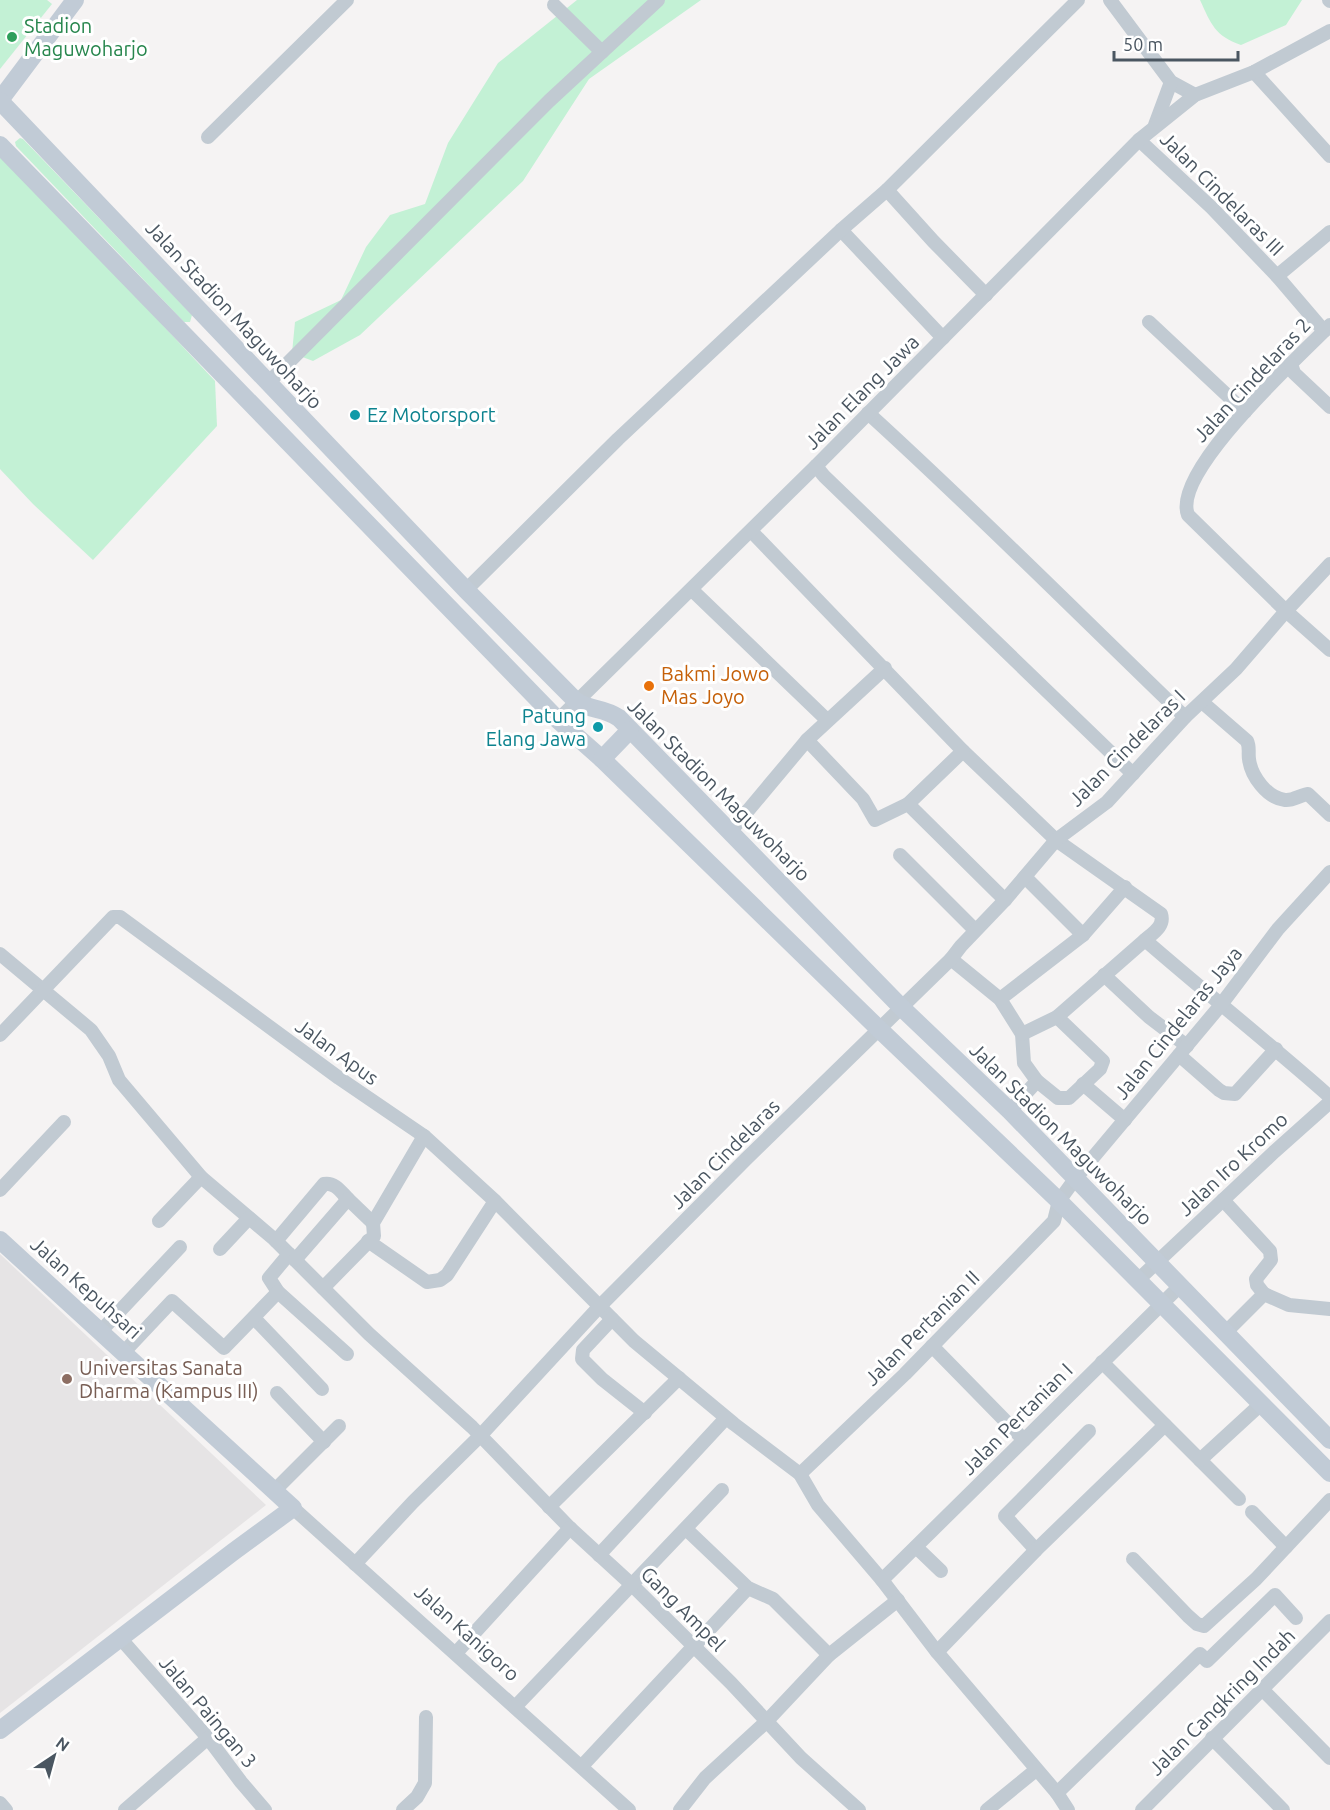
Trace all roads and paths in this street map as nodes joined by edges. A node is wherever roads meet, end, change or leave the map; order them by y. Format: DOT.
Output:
graph roads {
  1 [pos="75,0"];
  2 [pos="347,0"];
  3 [pos="658,0"];
  4 [pos="1078,0"];
  5 [pos="1110,0"];
  6 [pos="554,4"];
  7 [pos="1330,32"];
  8 [pos="602,52"];
  9 [pos="1254,72"];
  10 [pos="1171,82"];
  11 [pos="1195,95"];
  12 [pos="0,100"];
  13 [pos="1155,126"];
  14 [pos="208,137"];
  15 [pos="1139,140"];
  16 [pos="0,145"];
  17 [pos="1330,156"];
  18 [pos="887,190"];
  19 [pos="841,230"];
  20 [pos="1330,232"];
  21 [pos="1277,276"];
  22 [pos="986,295"];
  23 [pos="1149,322"];
  24 [pos="215,326"];
  25 [pos="1327,328"];
  26 [pos="943,338"];
  27 [pos="195,345"];
  28 [pos="1292,364"];
  29 [pos="268,383"];
  30 [pos="1330,407"];
  31 [pos="1245,412"];
  32 [pos="868,413"];
  33 [pos="816,466"];
  34 [pos="751,531"];
  35 [pos="1330,564"];
  36 [pos="466,590"];
  37 [pos="692,590"];
  38 [pos="1286,611"];
  39 [pos="1330,650"];
  40 [pos="885,668"];
  41 [pos="576,701"];
  42 [pos="1202,702"];
  43 [pos="1185,717"];
  44 [pos="558,720"];
  45 [pos="827,720"];
  46 [pos="630,730"];
  47 [pos="807,740"];
  48 [pos="963,751"];
  49 [pos="602,759"];
  50 [pos="1133,774"];
  51 [pos="908,804"];
  52 [pos="1330,815"];
  53 [pos="730,832"];
  54 [pos="1056,840"];
  55 [pos="900,855"];
  56 [pos="1330,872"];
  57 [pos="1025,877"];
  58 [pos="1125,887"];
  59 [pos="1005,900"];
  60 [pos="975,930"];
  61 [pos="1083,935"];
  62 [pos="1145,940"];
  63 [pos="0,954"];
  64 [pos="951,959"];
  65 [pos="1104,975"];
  66 [pos="43,991"];
  67 [pos="1000,999"];
  68 [pos="1221,1006"];
  69 [pos="902,1008"];
  70 [pos="1058,1017"];
  71 [pos="879,1029"];
  72 [pos="1022,1034"];
  73 [pos="0,1035"];
  74 [pos="1276,1049"];
  75 [pos="1183,1051"];
  76 [pos="1037,1081"];
  77 [pos="1083,1084"];
  78 [pos="1330,1097"];
  79 [pos="1330,1101"];
  80 [pos="1010,1111"];
  81 [pos="1125,1120"];
  82 [pos="64,1122"];
  83 [pos="424,1136"];
  84 [pos="201,1177"];
  85 [pos="1075,1179"];
  86 [pos="0,1190"];
  87 [pos="348,1199"];
  88 [pos="1223,1200"];
  89 [pos="495,1201"];
  90 [pos="1059,1201"];
  91 [pos="249,1218"];
  92 [pos="159,1221"];
  93 [pos="373,1223"];
  94 [pos="0,1240"];
  95 [pos="276,1241"];
  96 [pos="368,1241"];
  97 [pos="180,1247"];
  98 [pos="220,1249"];
  99 [pos="292,1257"];
  100 [pos="1156,1263"];
  101 [pos="1138,1280"];
  102 [pos="1180,1286"];
  103 [pos="323,1288"];
  104 [pos="278,1292"];
  105 [pos="1264,1294"];
  106 [pos="1162,1304"];
  107 [pos="599,1307"];
  108 [pos="1330,1310"];
  109 [pos="254,1318"];
  110 [pos="612,1319"];
  111 [pos="100,1332"];
  112 [pos="1225,1333"];
  113 [pos="933,1346"];
  114 [pos="123,1353"];
  115 [pos="347,1354"];
  116 [pos="1102,1362"];
  117 [pos="679,1378"];
  118 [pos="322,1389"];
  119 [pos="277,1393"];
  120 [pos="1261,1404"];
  121 [pos="645,1413"];
  122 [pos="726,1418"];
  123 [pos="1165,1425"];
  124 [pos="339,1426"];
  125 [pos="1089,1431"];
  126 [pos="1327,1433"];
  127 [pos="480,1436"];
  128 [pos="1024,1440"];
  129 [pos="324,1442"];
  130 [pos="1200,1460"];
  131 [pos="1330,1473"];
  132 [pos="800,1474"];
  133 [pos="722,1490"];
  134 [pos="274,1491"];
  135 [pos="1239,1499"];
  136 [pos="1330,1500"];
  137 [pos="549,1507"];
  138 [pos="293,1508"];
  139 [pos="1252,1512"];
  140 [pos="570,1528"];
  141 [pos="686,1528"];
  142 [pos="916,1547"];
  143 [pos="1286,1547"];
  144 [pos="1036,1550"];
  145 [pos="600,1555"];
  146 [pos="1133,1559"];
  147 [pos="355,1564"];
  148 [pos="941,1571"];
  149 [pos="1256,1579"];
  150 [pos="882,1580"];
  151 [pos="631,1584"];
  152 [pos="748,1588"];
  153 [pos="1275,1595"];
  154 [pos="898,1600"];
  155 [pos="1296,1618"];
  156 [pos="1330,1621"];
  157 [pos="121,1639"];
  158 [pos="694,1647"];
  159 [pos="937,1652"];
  160 [pos="456,1653"];
  161 [pos="829,1655"];
  162 [pos="1262,1689"];
  163 [pos="515,1707"];
  164 [pos="426,1717"];
  165 [pos="766,1722"];
  166 [pos="0,1730"];
  167 [pos="208,1738"];
  168 [pos="1212,1738"];
  169 [pos="1330,1758"];
  170 [pos="582,1766"];
  171 [pos="1036,1770"];
  172 [pos="1057,1792"];
  173 [pos="0,1803"];
  174 [pos="1150,1807"];
  175 [pos="6,1810"];
  176 [pos="125,1810"];
  177 [pos="265,1810"];
  178 [pos="403,1810"];
  179 [pos="629,1810"];
  180 [pos="680,1810"];
  181 [pos="859,1810"];
  182 [pos="987,1810"];
  183 [pos="1068,1810"];
  184 [pos="1283,1810"];
  1 -- 12 [label="main road"];
  2 -- 14 [label="street"];
  3 -- 8 [label="street"];
  4 -- 18 [label="street"];
  5 -- 10 [label="street"];
  6 -- 8 [label="street"];
  7 -- 9 [label="street, Jalan Elang Jawa"];
  8 -- 29 [label="street"];
  9 -- 11 [label="street, Jalan Elang Jawa"];
  9 -- 17 [label="street"];
  10 -- 11 [label="street"];
  10 -- 13 [label="street"];
  11 -- 13 [label="street, Jalan Elang Jawa"];
  12 -- 24 [label="main road, Jalan Stadion Maguwoharjo"];
  13 -- 15 [label="street, Jalan Elang Jawa"];
  15 -- 21 [label="street, Jalan Cindelaras III"];
  15 -- 22 [label="street, Jalan Elang Jawa"];
  16 -- 27 [label="main road"];
  18 -- 19 [label="street"];
  18 -- 22 [label="street"];
  19 -- 26 [label="street"];
  19 -- 36 [label="street"];
  20 -- 21 [label="street"];
  21 -- 25 [label="street, Jalan Cindelaras III"];
  22 -- 26 [label="street, Jalan Elang Jawa"];
  23 -- 31 [label="street"];
  24 -- 27 [label="main road"];
  24 -- 29 [label="main road, Jalan Stadion Maguwoharjo"];
  25 -- 28 [label="street, Jalan Cindelaras 2"];
  26 -- 32 [label="street, Jalan Elang Jawa"];
  27 -- 44 [label="main road"];
  28 -- 30 [label="street"];
  28 -- 31 [label="street, Jalan Cindelaras 2"];
  29 -- 36 [label="main road, Jalan Stadion Maguwoharjo"];
  31 -- 38 [label="street, Jalan Cindelaras 2"];
  32 -- 33 [label="street, Jalan Elang Jawa"];
  32 -- 43 [label="street"];
  33 -- 34 [label="street, Jalan Elang Jawa"];
  33 -- 50 [label="street"];
  34 -- 37 [label="street, Jalan Elang Jawa"];
  34 -- 40 [label="street"];
  35 -- 38 [label="street, Jalan Cindelaras I"];
  36 -- 41 [label="main road, Jalan Stadion Maguwoharjo"];
  37 -- 41 [label="street, Jalan Elang Jawa"];
  37 -- 45 [label="street"];
  38 -- 39 [label="street, Jalan Cindelaras 2"];
  38 -- 42 [label="street, Jalan Cindelaras I"];
  40 -- 45 [label="street"];
  40 -- 48 [label="street"];
  41 -- 44 [label="street, Jalan Elang Jawa"];
  41 -- 46 [label="main road, Jalan Stadion Maguwoharjo"];
  42 -- 43 [label="street, Jalan Cindelaras I"];
  42 -- 52 [label="street"];
  43 -- 50 [label="street, Jalan Cindelaras I"];
  44 -- 49 [label="main road"];
  45 -- 47 [label="street"];
  46 -- 49 [label="main road"];
  46 -- 53 [label="main road, Jalan Stadion Maguwoharjo"];
  47 -- 51 [label="street"];
  47 -- 53 [label="street"];
  48 -- 51 [label="street"];
  48 -- 54 [label="street"];
  49 -- 71 [label="main road"];
  50 -- 54 [label="street, Jalan Cindelaras I"];
  51 -- 59 [label="street"];
  53 -- 69 [label="main road, Jalan Stadion Maguwoharjo"];
  54 -- 57 [label="street, Jalan Cindelaras I"];
  54 -- 58 [label="street"];
  55 -- 60 [label="street"];
  56 -- 68 [label="street, Jalan Cindelaras Jaya"];
  57 -- 59 [label="street, Jalan Cindelaras I"];
  57 -- 61 [label="street"];
  58 -- 61 [label="street"];
  58 -- 62 [label="street"];
  59 -- 60 [label="street, Jalan Cindelaras I"];
  60 -- 64 [label="street, Jalan Cindelaras I"];
  61 -- 67 [label="street"];
  62 -- 65 [label="street"];
  62 -- 68 [label="street"];
  63 -- 66 [label="street, Gang Ampel"];
  64 -- 67 [label="street"];
  64 -- 69 [label="street, Jalan Cindelaras I"];
  65 -- 70 [label="street"];
  65 -- 75 [label="street"];
  66 -- 73 [label="street, Jalan Apus"];
  66 -- 83 [label="street, Jalan Apus"];
  66 -- 84 [label="street, Gang Ampel"];
  67 -- 72 [label="street"];
  68 -- 74 [label="street"];
  68 -- 75 [label="street, Jalan Cindelaras Jaya"];
  69 -- 71 [label="street, Jalan Cindelaras"];
  69 -- 80 [label="main road, Jalan Stadion Maguwoharjo"];
  70 -- 72 [label="street"];
  70 -- 77 [label="street"];
  71 -- 90 [label="main road"];
  71 -- 107 [label="street, Jalan Cindelaras"];
  72 -- 76 [label="street"];
  74 -- 75 [label="street"];
  74 -- 78 [label="street"];
  75 -- 81 [label="street, Jalan Cindelaras Jaya"];
  76 -- 77 [label="street"];
  76 -- 80 [label="street"];
  77 -- 81 [label="street"];
  79 -- 88 [label="street, Jalan Iro Kromo"];
  80 -- 85 [label="main road, Jalan Stadion Maguwoharjo"];
  81 -- 85 [label="street, Jalan Cindelaras Jaya"];
  82 -- 86 [label="street"];
  83 -- 89 [label="street, Jalan Apus"];
  83 -- 93 [label="street"];
  84 -- 91 [label="street, Gang Ampel"];
  84 -- 92 [label="street"];
  85 -- 90 [label="street, Jalan Cindelaras Jaya"];
  85 -- 100 [label="main road, Jalan Stadion Maguwoharjo"];
  87 -- 93 [label="street"];
  87 -- 95 [label="street"];
  87 -- 99 [label="street"];
  88 -- 100 [label="street, Jalan Iro Kromo"];
  88 -- 105 [label="street"];
  89 -- 96 [label="street"];
  89 -- 107 [label="street, Jalan Apus"];
  90 -- 101 [label="main road"];
  90 -- 113 [label="street, Jalan Pertanian II"];
  91 -- 95 [label="street, Gang Ampel"];
  91 -- 98 [label="street"];
  93 -- 96 [label="street"];
  94 -- 111 [label="main road, Jalan Kepuhsari"];
  95 -- 99 [label="street, Gang Ampel"];
  96 -- 103 [label="street"];
  97 -- 111 [label="street"];
  99 -- 103 [label="street, Gang Ampel"];
  99 -- 104 [label="street"];
  100 -- 101 [label="street, Jalan Iro Kromo"];
  100 -- 102 [label="main road, Jalan Stadion Maguwoharjo"];
  101 -- 106 [label="main road"];
  102 -- 106 [label="street, Jalan Pertanian I"];
  102 -- 112 [label="main road, Jalan Stadion Maguwoharjo"];
  103 -- 127 [label="street, Gang Ampel"];
  104 -- 109 [label="street"];
  104 -- 115 [label="street"];
  105 -- 108 [label="street"];
  105 -- 112 [label="street"];
  106 -- 116 [label="street, Jalan Pertanian I"];
  106 -- 120 [label="main road"];
  107 -- 110 [label="street, Jalan Apus"];
  107 -- 127 [label="street, Jalan Cindelaras"];
  109 -- 114 [label="street"];
  109 -- 118 [label="street"];
  110 -- 117 [label="street, Jalan Apus"];
  110 -- 121 [label="street"];
  111 -- 114 [label="main road, Jalan Kepuhsari"];
  112 -- 126 [label="main road, Jalan Stadion Maguwoharjo"];
  113 -- 128 [label="street"];
  113 -- 132 [label="street, Jalan Pertanian II"];
  114 -- 134 [label="main road, Jalan Kepuhsari"];
  116 -- 123 [label="street"];
  116 -- 128 [label="street, Jalan Pertanian I"];
  117 -- 121 [label="street"];
  117 -- 122 [label="street, Jalan Apus"];
  119 -- 129 [label="street"];
  120 -- 130 [label="street"];
  120 -- 131 [label="main road"];
  121 -- 137 [label="street"];
  122 -- 132 [label="street, Jalan Apus"];
  122 -- 145 [label="street"];
  123 -- 130 [label="street"];
  123 -- 144 [label="street"];
  124 -- 129 [label="street"];
  125 -- 144 [label="street"];
  127 -- 137 [label="street, Gang Ampel"];
  127 -- 147 [label="street, Jalan Cindelaras"];
  128 -- 142 [label="street, Jalan Pertanian I"];
  129 -- 134 [label="street"];
  130 -- 135 [label="street"];
  132 -- 150 [label="street"];
  133 -- 141 [label="street"];
  134 -- 138 [label="main road, Jalan Kanigoro"];
  136 -- 143 [label="street"];
  137 -- 140 [label="street, Gang Ampel"];
  138 -- 147 [label="street, Jalan Kanigoro"];
  138 -- 157 [label="main road"];
  139 -- 143 [label="street"];
  140 -- 145 [label="street, Gang Ampel"];
  140 -- 160 [label="street"];
  141 -- 151 [label="street"];
  141 -- 152 [label="street"];
  142 -- 148 [label="street"];
  142 -- 150 [label="street, Jalan Pertanian I"];
  143 -- 149 [label="street"];
  144 -- 159 [label="street"];
  145 -- 151 [label="street, Gang Ampel"];
  146 -- 149 [label="street"];
  147 -- 160 [label="street, Jalan Kanigoro"];
  149 -- 153 [label="street"];
  150 -- 154 [label="street"];
  151 -- 158 [label="street, Gang Ampel"];
  151 -- 163 [label="street"];
  152 -- 158 [label="street"];
  152 -- 161 [label="street"];
  153 -- 155 [label="street"];
  153 -- 172 [label="street"];
  154 -- 159 [label="street"];
  154 -- 161 [label="street"];
  156 -- 162 [label="street, Jalan Cangkring Indah"];
  157 -- 166 [label="main road"];
  157 -- 167 [label="street, Jalan Paingan 3"];
  158 -- 165 [label="street, Gang Ampel"];
  158 -- 170 [label="street"];
  159 -- 171 [label="street"];
  160 -- 163 [label="street, Jalan Kanigoro"];
  161 -- 165 [label="street"];
  162 -- 168 [label="street, Jalan Cangkring Indah"];
  162 -- 169 [label="street"];
  163 -- 170 [label="street, Jalan Kanigoro"];
  164 -- 178 [label="street"];
  165 -- 180 [label="street"];
  165 -- 181 [label="street, Gang Ampel"];
  167 -- 176 [label="street"];
  167 -- 177 [label="street, Jalan Paingan 3"];
  168 -- 174 [label="street, Jalan Cangkring Indah"];
  168 -- 184 [label="street"];
  170 -- 179 [label="street, Jalan Kanigoro"];
  171 -- 172 [label="street"];
  171 -- 182 [label="street"];
  172 -- 183 [label="street"];
  173 -- 175 [label="street"];
}
